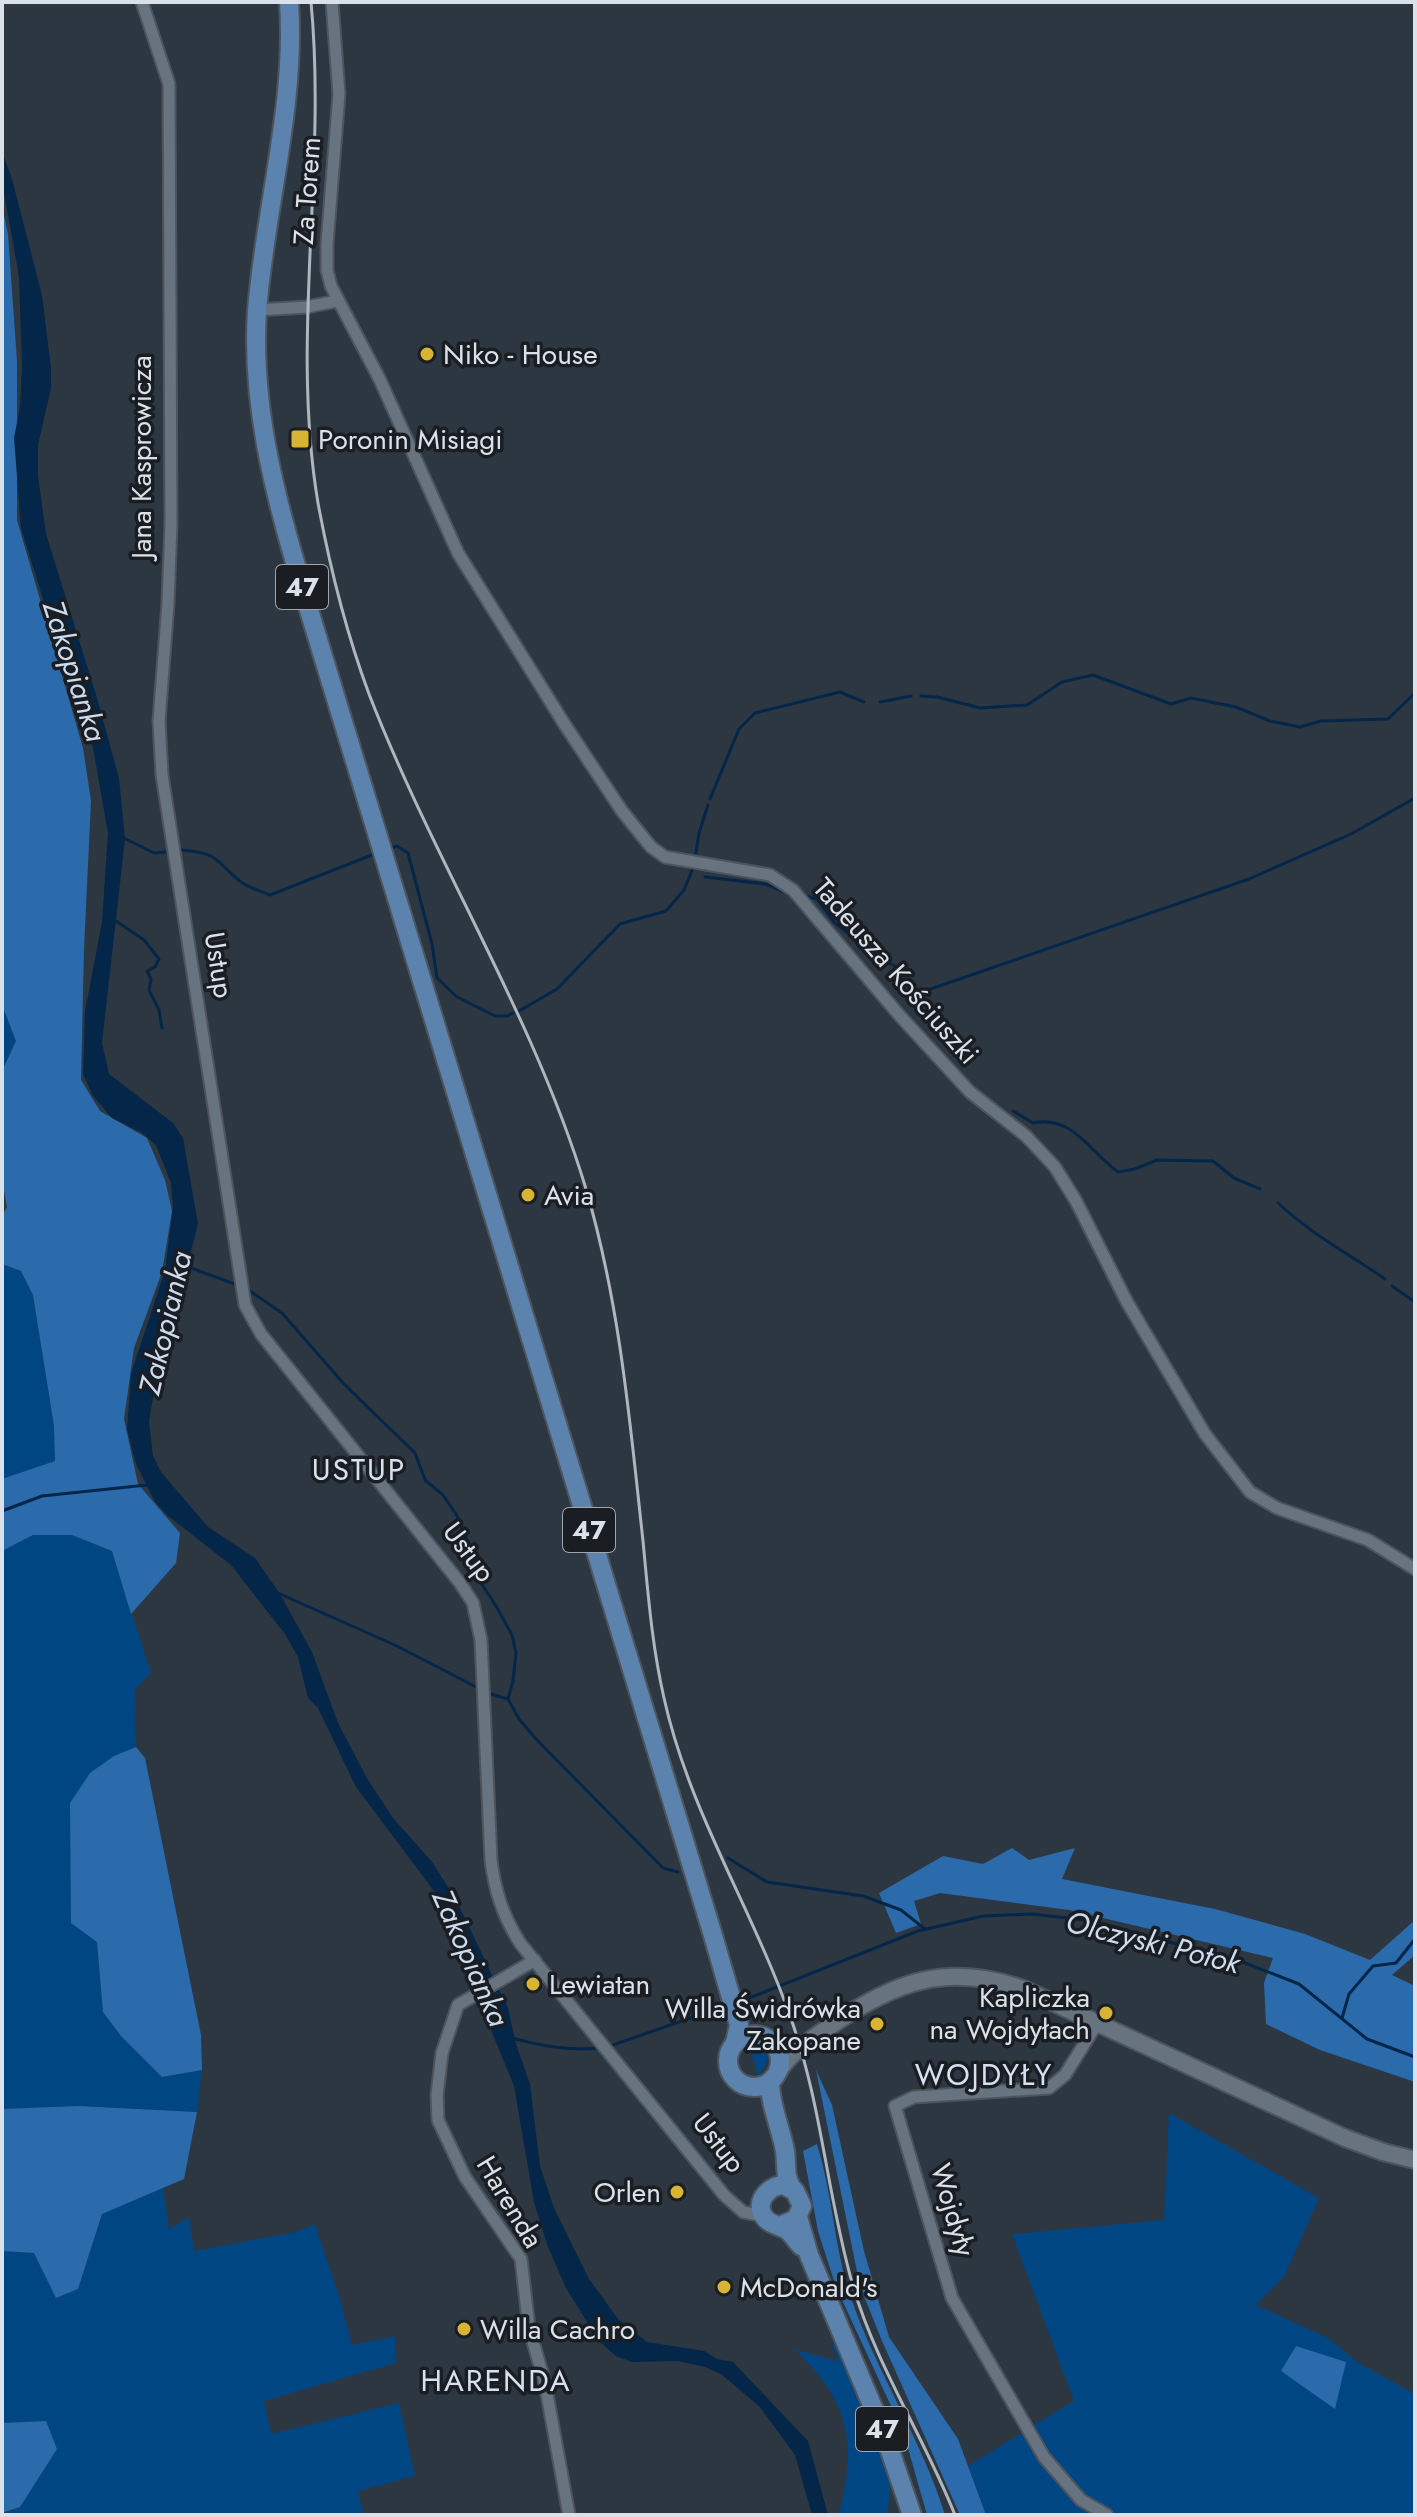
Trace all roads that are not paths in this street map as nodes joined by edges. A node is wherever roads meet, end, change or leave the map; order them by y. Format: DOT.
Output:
graph roads {
  1 [pos="142,2"];
  2 [pos="289,2"];
  3 [pos="332,2"];
  4 [pos="337,301"];
  5 [pos="257,310"];
  6 [pos="182,913"];
  7 [pos="1415,1569"];
  8 [pos="535,1960"];
  9 [pos="738,2001"];
  10 [pos="1098,2022"];
  11 [pos="760,2034"];
  12 [pos="735,2043"];
  13 [pos="800,2046"];
  14 [pos="777,2047"];
  15 [pos="774,2077"];
  16 [pos="750,2088"];
  17 [pos="1415,2160"];
  18 [pos="776,2190"];
  19 [pos="733,2205"];
  20 [pos="798,2217"];
  21 [pos="772,2221"];
  22 [pos="809,2255"];
  23 [pos="569,2515"];
  24 [pos="912,2515"];
  25 [pos="1107,2515"];
  1 -- 6 [label="street, Jana Kasprowicza"];
  2 -- 5 [label="main road, 47"];
  3 -- 4 [label="street, Za Torem"];
  4 -- 5 [label="street"];
  4 -- 7 [label="street, Tadeusza Kościuszki"];
  5 -- 9 [label="main road, 47"];
  6 -- 8 [label="street, Ustup"];
  8 -- 19 [label="street, Ustup"];
  8 -- 23 [label="street, Harenda"];
  9 -- 11 [label="main road, 47"];
  9 -- 12 [label="main road, 47"];
  10 -- 13 [label="street"];
  10 -- 17 [label="street"];
  10 -- 25 [label="street, Wojdyły"];
  11 -- 12 [label="main road"];
  11 -- 14 [label="main road, 47"];
  12 -- 16 [label="main road, 47"];
  13 -- 14 [label="street"];
  13 -- 15 [label="street"];
  14 -- 15 [label="main road, 47"];
  15 -- 16 [label="main road"];
  15 -- 18 [label="main road, Ustup / 47"];
  16 -- 18 [label="main road, Ustup / 47"];
  18 -- 19 [label="street, Ustup"];
  18 -- 20 [label="main road, 47"];
  18 -- 21 [label="main road, 47"];
  19 -- 21 [label="street, Ustup"];
  20 -- 21 [label="main road"];
  20 -- 22 [label="main road, Ustup / 47"];
  21 -- 22 [label="main road, Ustup / 47"];
  22 -- 24 [label="main road, Ustup / 47"];
}
